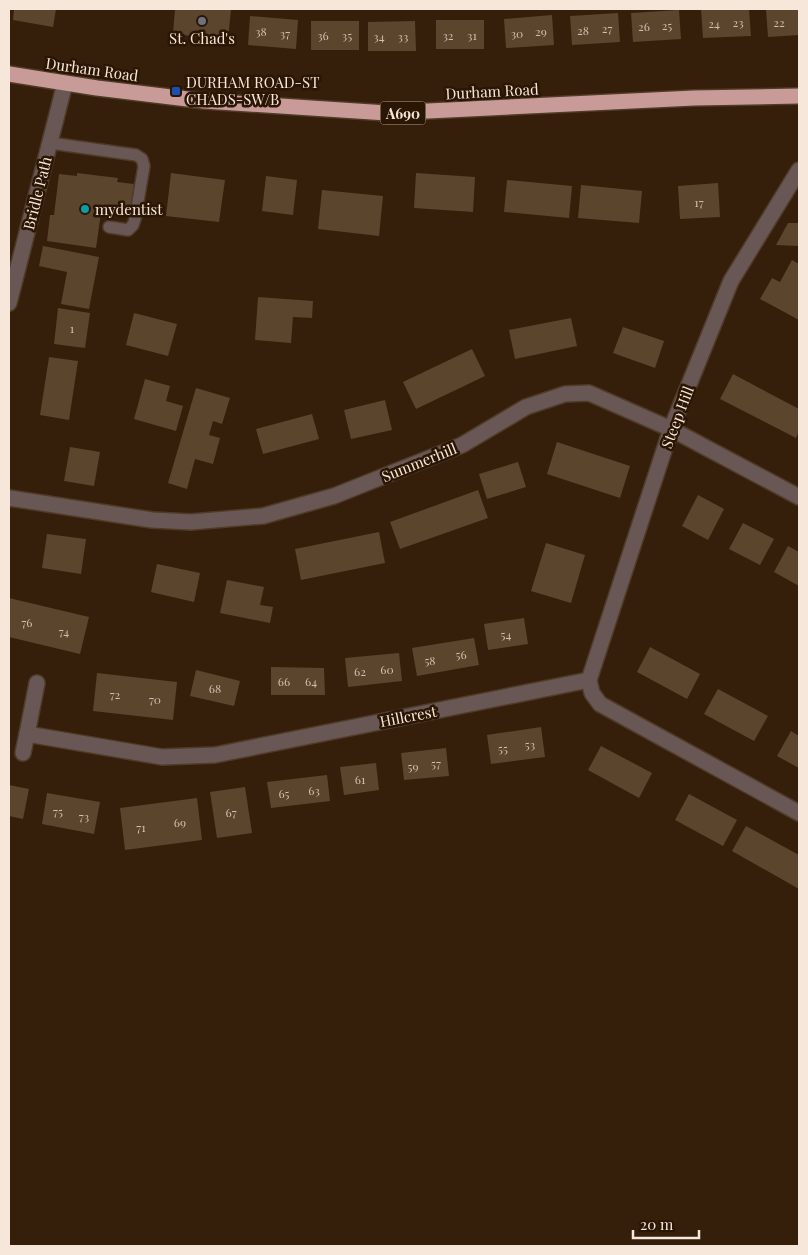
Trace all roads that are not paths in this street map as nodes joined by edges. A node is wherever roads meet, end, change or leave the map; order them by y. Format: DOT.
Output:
graph roads {
  1 [pos="9,74"];
  2 [pos="65,83"];
  3 [pos="799,96"];
  4 [pos="50,143"];
  5 [pos="799,170"];
  6 [pos="109,227"];
  7 [pos="9,303"];
  8 [pos="671,429"];
  9 [pos="799,497"];
  10 [pos="9,498"];
  11 [pos="589,680"];
  12 [pos="36,683"];
  13 [pos="27,734"];
  14 [pos="23,753"];
  15 [pos="799,813"];
  1 -- 2 [label="highway, Durham Road / A690"];
  2 -- 3 [label="highway, Durham Road / A690"];
  2 -- 4 [label="street, Bridle Path"];
  4 -- 6 [label="lane"];
  4 -- 7 [label="street, Bridle Path"];
  5 -- 8 [label="street, Steep Hill"];
  8 -- 9 [label="street, Summerhill"];
  8 -- 10 [label="street, Summerhill"];
  8 -- 11 [label="street, Steep Hill"];
  11 -- 13 [label="street, Hillcrest"];
  11 -- 15 [label="street"];
  12 -- 13 [label="street"];
  13 -- 14 [label="street"];
}
